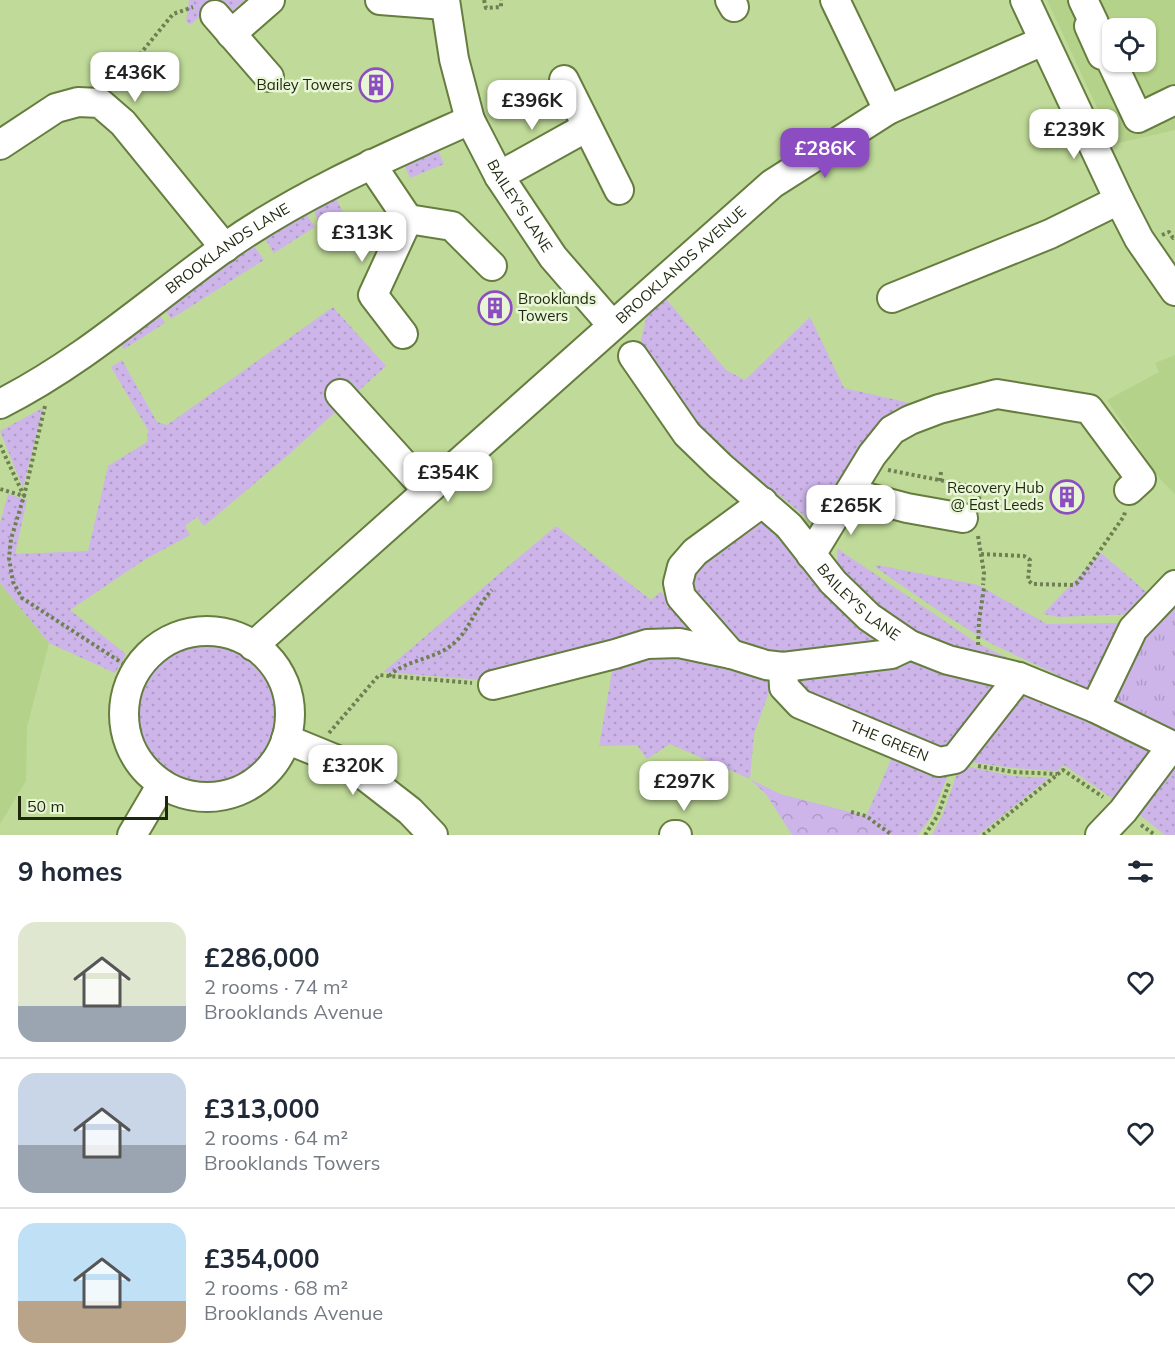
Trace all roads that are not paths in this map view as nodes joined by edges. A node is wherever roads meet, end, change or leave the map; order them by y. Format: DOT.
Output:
graph roads {
  1 [pos="270,0"];
  2 [pos="380,0"];
  3 [pos="836,0"];
  4 [pos="1024,0"];
  5 [pos="1083,0"];
  6 [pos="445,2"];
  7 [pos="1043,41"];
  8 [pos="268,77"];
  9 [pos="564,80"];
  10 [pos="1175,100"];
  11 [pos="888,110"];
  12 [pos="470,120"];
  13 [pos="587,127"];
  14 [pos="0,145"];
  15 [pos="371,164"];
  16 [pos="499,176"];
  17 [pos="619,190"];
  18 [pos="1119,201"];
  19 [pos="408,219"];
  20 [pos="225,248"];
  21 [pos="492,266"];
  22 [pos="1175,291"];
  23 [pos="892,298"];
  24 [pos="612,325"];
  25 [pos="403,334"];
  26 [pos="633,356"];
  27 [pos="340,394"];
  28 [pos="0,404"];
  29 [pos="427,490"];
  30 [pos="1129,490"];
  31 [pos="850,493"];
  32 [pos="763,502"];
  33 [pos="963,518"];
  34 [pos="811,555"];
  35 [pos="1175,585"];
  36 [pos="910,645"];
  37 [pos="254,646"];
  38 [pos="732,654"];
  39 [pos="783,667"];
  40 [pos="1020,677"];
  41 [pos="493,684"];
  42 [pos="1095,708"];
  43 [pos="286,739"];
  44 [pos="1173,746"];
  45 [pos="162,784"];
  46 [pos="132,835"];
  47 [pos="433,835"];
  48 [pos="1100,835"];
  1 -- 8 [label="street"];
  2 -- 6 [label="street"];
  3 -- 11 [label="street"];
  4 -- 7 [label="street"];
  5 -- 10 [label="street"];
  6 -- 12 [label="street, BAILEY'S LANE"];
  7 -- 11 [label="street, BROOKLANDS AVENUE"];
  7 -- 18 [label="street"];
  9 -- 13 [label="street"];
  11 -- 24 [label="street, BROOKLANDS AVENUE"];
  12 -- 15 [label="street, BROOKLANDS LANE"];
  12 -- 16 [label="street, BAILEY'S LANE"];
  13 -- 16 [label="street"];
  13 -- 17 [label="street"];
  14 -- 20 [label="street"];
  15 -- 19 [label="street"];
  15 -- 20 [label="street, BROOKLANDS LANE"];
  16 -- 24 [label="street, BAILEY'S LANE"];
  18 -- 22 [label="street"];
  18 -- 23 [label="street"];
  19 -- 21 [label="street"];
  19 -- 25 [label="street"];
  20 -- 28 [label="street, BROOKLANDS LANE"];
  24 -- 29 [label="street, BROOKLANDS AVENUE"];
  26 -- 32 [label="street, BAILEY'S LANE"];
  27 -- 29 [label="street"];
  29 -- 37 [label="street, BROOKLANDS AVENUE"];
  30 -- 31 [label="street"];
  31 -- 33 [label="street"];
  31 -- 34 [label="street"];
  32 -- 34 [label="street, BAILEY'S LANE"];
  32 -- 38 [label="street"];
  34 -- 36 [label="street, BAILEY'S LANE"];
  35 -- 42 [label="street"];
  36 -- 39 [label="street"];
  36 -- 40 [label="street, BAILEY'S LANE"];
  37 -- 43 [label="street"];
  37 -- 45 [label="street"];
  38 -- 39 [label="street"];
  38 -- 41 [label="street"];
  39 -- 40 [label="street, THE GREEN"];
  40 -- 42 [label="street, BAILEY'S LANE"];
  42 -- 44 [label="street"];
  43 -- 45 [label="street"];
  43 -- 47 [label="street"];
  44 -- 48 [label="street"];
  45 -- 46 [label="street"];
}
